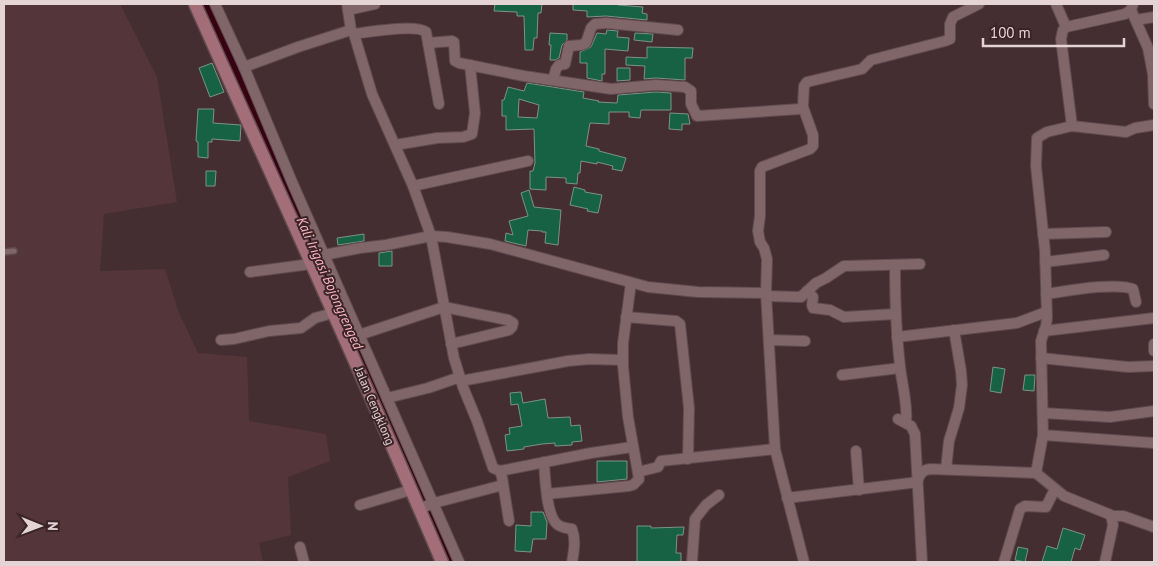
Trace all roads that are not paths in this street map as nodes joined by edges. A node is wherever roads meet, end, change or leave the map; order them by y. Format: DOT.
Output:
graph roads {
  1 [pos="195,4"];
  2 [pos="215,4"];
  3 [pos="375,4"];
  4 [pos="979,4"];
  5 [pos="1056,4"];
  6 [pos="348,7"];
  7 [pos="1133,11"];
  8 [pos="1154,17"];
  9 [pos="1066,27"];
  10 [pos="678,30"];
  11 [pos="353,32"];
  12 [pos="428,43"];
  13 [pos="470,65"];
  14 [pos="244,67"];
  15 [pos="553,80"];
  16 [pos="1154,86"];
  17 [pos="439,104"];
  18 [pos="1154,104"];
  19 [pos="803,107"];
  20 [pos="265,120"];
  21 [pos="252,125"];
  22 [pos="1154,125"];
  23 [pos="1072,126"];
  24 [pos="396,146"];
  25 [pos="528,161"];
  26 [pos="413,186"];
  27 [pos="1106,232"];
  28 [pos="1043,234"];
  29 [pos="431,236"];
  30 [pos="4,252"];
  31 [pos="14,252"];
  32 [pos="1104,254"];
  33 [pos="324,255"];
  34 [pos="1045,262"];
  35 [pos="311,264"];
  36 [pos="920,264"];
  37 [pos="895,266"];
  38 [pos="250,272"];
  39 [pos="632,283"];
  40 [pos="807,291"];
  41 [pos="766,294"];
  42 [pos="1046,294"];
  43 [pos="1136,302"];
  44 [pos="336,304"];
  45 [pos="444,307"];
  46 [pos="1046,312"];
  47 [pos="895,314"];
  48 [pos="626,317"];
  49 [pos="1154,318"];
  50 [pos="954,330"];
  51 [pos="1044,331"];
  52 [pos="359,335"];
  53 [pos="897,337"];
  54 [pos="221,340"];
  55 [pos="769,340"];
  56 [pos="805,341"];
  57 [pos="451,344"];
  58 [pos="1154,344"];
  59 [pos="1154,351"];
  60 [pos="1041,358"];
  61 [pos="623,360"];
  62 [pos="1154,366"];
  63 [pos="900,368"];
  64 [pos="842,376"];
  65 [pos="461,379"];
  66 [pos="380,396"];
  67 [pos="1154,411"];
  68 [pos="1043,413"];
  69 [pos="1043,435"];
  70 [pos="1154,443"];
  71 [pos="632,447"];
  72 [pos="775,449"];
  73 [pos="856,451"];
  74 [pos="688,459"];
  75 [pos="407,460"];
  76 [pos="544,462"];
  77 [pos="946,470"];
  78 [pos="500,471"];
  79 [pos="638,472"];
  80 [pos="1036,473"];
  81 [pos="917,482"];
  82 [pos="503,485"];
  83 [pos="411,490"];
  84 [pos="859,490"];
  85 [pos="1055,490"];
  86 [pos="547,494"];
  87 [pos="719,495"];
  88 [pos="786,498"];
  89 [pos="360,505"];
  90 [pos="427,506"];
  91 [pos="1112,516"];
  92 [pos="509,521"];
  93 [pos="1154,527"];
  94 [pos="300,547"];
  95 [pos="304,562"];
  96 [pos="442,562"];
  97 [pos="459,562"];
  98 [pos="572,562"];
  99 [pos="692,562"];
  100 [pos="804,562"];
  101 [pos="922,562"];
  102 [pos="1004,562"];
  103 [pos="1105,562"];
  1 -- 21 [label="main road, Jalan Cengklong"];
  2 -- 14 [label="street"];
  3 -- 6 [label="street"];
  4 -- 19 [label="street"];
  5 -- 9 [label="street"];
  6 -- 11 [label="street"];
  7 -- 8 [label="street"];
  7 -- 9 [label="street"];
  7 -- 16 [label="street"];
  9 -- 23 [label="street"];
  10 -- 15 [label="street"];
  11 -- 12 [label="street"];
  11 -- 14 [label="street"];
  11 -- 24 [label="street"];
  12 -- 13 [label="street"];
  12 -- 17 [label="street"];
  13 -- 15 [label="street"];
  13 -- 24 [label="street"];
  14 -- 20 [label="street"];
  15 -- 19 [label="street"];
  16 -- 18 [label="street"];
  19 -- 41 [label="street"];
  20 -- 21 [label="street"];
  20 -- 33 [label="street"];
  21 -- 35 [label="main road, Jalan Cengklong"];
  22 -- 23 [label="street"];
  23 -- 28 [label="street"];
  24 -- 26 [label="street"];
  25 -- 26 [label="street"];
  26 -- 29 [label="street"];
  27 -- 28 [label="street"];
  28 -- 34 [label="street"];
  29 -- 33 [label="street"];
  29 -- 39 [label="street"];
  29 -- 45 [label="street"];
  30 -- 31 [label="lane"];
  32 -- 34 [label="street"];
  33 -- 44 [label="street"];
  34 -- 42 [label="street"];
  35 -- 38 [label="street"];
  35 -- 44 [label="main road, Jalan Cengklong"];
  36 -- 37 [label="street"];
  37 -- 40 [label="street"];
  37 -- 47 [label="street"];
  39 -- 41 [label="street"];
  39 -- 48 [label="street"];
  40 -- 41 [label="street"];
  40 -- 47 [label="street"];
  41 -- 55 [label="street"];
  42 -- 43 [label="street"];
  42 -- 46 [label="street"];
  44 -- 52 [label="street"];
  44 -- 54 [label="street"];
  44 -- 66 [label="main road, Jalan Cengklong"];
  45 -- 52 [label="street"];
  45 -- 57 [label="street"];
  45 -- 57 [label="street"];
  46 -- 50 [label="street"];
  46 -- 51 [label="street"];
  47 -- 53 [label="street"];
  48 -- 61 [label="street"];
  48 -- 74 [label="street"];
  49 -- 51 [label="street"];
  50 -- 53 [label="street"];
  50 -- 77 [label="street"];
  51 -- 60 [label="street"];
  52 -- 66 [label="street"];
  53 -- 63 [label="street"];
  55 -- 56 [label="street"];
  55 -- 72 [label="street"];
  57 -- 65 [label="street"];
  58 -- 59 [label="street"];
  60 -- 62 [label="street"];
  60 -- 68 [label="street"];
  61 -- 65 [label="street"];
  61 -- 71 [label="street"];
  63 -- 64 [label="street"];
  63 -- 81 [label="street"];
  65 -- 66 [label="street"];
  65 -- 78 [label="street"];
  66 -- 75 [label="main road, Jalan Cengklong"];
  67 -- 68 [label="street"];
  68 -- 69 [label="street"];
  69 -- 70 [label="street"];
  69 -- 80 [label="street"];
  71 -- 76 [label="street"];
  71 -- 79 [label="street"];
  72 -- 74 [label="street"];
  72 -- 88 [label="street"];
  73 -- 84 [label="street"];
  74 -- 79 [label="street"];
  75 -- 83 [label="main road, Jalan Cengklong"];
  75 -- 90 [label="street"];
  76 -- 78 [label="street"];
  76 -- 86 [label="street"];
  77 -- 80 [label="street"];
  77 -- 81 [label="street"];
  78 -- 82 [label="street"];
  79 -- 86 [label="street"];
  80 -- 85 [label="street"];
  81 -- 84 [label="street"];
  81 -- 101 [label="street"];
  82 -- 90 [label="street"];
  82 -- 92 [label="street"];
  83 -- 89 [label="street"];
  83 -- 90 [label="main road, Jalan Cengklong"];
  84 -- 88 [label="street"];
  85 -- 91 [label="street"];
  85 -- 102 [label="street"];
  86 -- 98 [label="street"];
  87 -- 99 [label="street"];
  88 -- 100 [label="street"];
  90 -- 96 [label="main road, Jalan Cengklong"];
  90 -- 97 [label="street"];
  91 -- 93 [label="street"];
  91 -- 103 [label="street"];
  94 -- 95 [label="street"];
}
